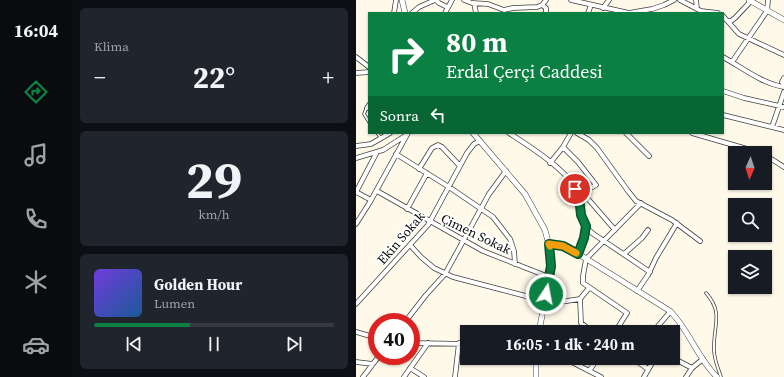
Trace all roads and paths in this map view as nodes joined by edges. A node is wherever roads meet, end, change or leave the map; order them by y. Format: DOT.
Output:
graph roads {
  1 [pos="396,0"];
  2 [pos="402,0"];
  3 [pos="435,0"];
  4 [pos="452,0"];
  5 [pos="464,0"];
  6 [pos="546,0"];
  7 [pos="571,0"];
  8 [pos="609,0"];
  9 [pos="674,0"];
  10 [pos="680,0"];
  11 [pos="696,0"];
  12 [pos="768,0"];
  13 [pos="750,1"];
  14 [pos="474,3"];
  15 [pos="542,5"];
  16 [pos="591,5"];
  17 [pos="447,7"];
  18 [pos="603,8"];
  19 [pos="697,9"];
  20 [pos="767,11"];
  21 [pos="394,12"];
  22 [pos="405,12"];
  23 [pos="413,12"];
  24 [pos="445,12"];
  25 [pos="476,12"];
  26 [pos="502,12"];
  27 [pos="546,12"];
  28 [pos="588,12"];
  29 [pos="619,12"];
  30 [pos="635,12"];
  31 [pos="704,12"];
  32 [pos="724,17"];
  33 [pos="728,20"];
  34 [pos="784,20"];
  35 [pos="748,39"];
  36 [pos="784,55"];
  37 [pos="356,57"];
  38 [pos="724,58"];
  39 [pos="732,62"];
  40 [pos="368,66"];
  41 [pos="368,72"];
  42 [pos="356,73"];
  43 [pos="784,78"];
  44 [pos="784,85"];
  45 [pos="724,90"];
  46 [pos="784,92"];
  47 [pos="368,106"];
  48 [pos="782,106"];
  49 [pos="724,115"];
  50 [pos="368,120"];
  51 [pos="772,127"];
  52 [pos="784,130"];
  53 [pos="378,134"];
  54 [pos="388,134"];
  55 [pos="408,134"];
  56 [pos="474,134"];
  57 [pos="510,134"];
  58 [pos="570,134"];
  59 [pos="579,134"];
  60 [pos="590,134"];
  61 [pos="627,134"];
  62 [pos="696,134"];
  63 [pos="381,138"];
  64 [pos="587,139"];
  65 [pos="480,140"];
  66 [pos="356,146"];
  67 [pos="738,146"];
  68 [pos="563,147"];
  69 [pos="377,152"];
  70 [pos="396,154"];
  71 [pos="649,156"];
  72 [pos="356,158"];
  73 [pos="772,159"];
  74 [pos="550,163"];
  75 [pos="460,166"];
  76 [pos="784,167"];
  77 [pos="419,168"];
  78 [pos="506,171"];
  79 [pos="427,173"];
  80 [pos="449,187"];
  81 [pos="376,191"];
  82 [pos="356,192"];
  83 [pos="579,194"];
  84 [pos="371,200"];
  85 [pos="641,204"];
  86 [pos="481,208"];
  87 [pos="407,209"];
  88 [pos="430,222"];
  89 [pos="677,223"];
  90 [pos="356,224"];
  91 [pos="586,226"];
  92 [pos="615,230"];
  93 [pos="648,230"];
  94 [pos="463,240"];
  95 [pos="604,241"];
  96 [pos="700,241"];
  97 [pos="549,244"];
  98 [pos="410,245"];
  99 [pos="578,254"];
  100 [pos="624,254"];
  101 [pos="586,259"];
  102 [pos="515,264"];
  103 [pos="650,272"];
  104 [pos="445,274"];
  105 [pos="549,277"];
  106 [pos="589,288"];
  107 [pos="637,291"];
  108 [pos="706,293"];
  109 [pos="580,299"];
  110 [pos="545,301"];
  111 [pos="356,304"];
  112 [pos="670,312"];
  113 [pos="412,313"];
  114 [pos="540,325"];
  115 [pos="584,325"];
  116 [pos="619,325"];
  117 [pos="659,325"];
  118 [pos="356,332"];
  119 [pos="368,335"];
  120 [pos="420,343"];
  121 [pos="428,343"];
  122 [pos="460,344"];
  123 [pos="703,359"];
  124 [pos="356,362"];
  125 [pos="680,362"];
  126 [pos="368,363"];
  127 [pos="372,365"];
  128 [pos="536,365"];
  129 [pos="577,365"];
  130 [pos="593,365"];
  131 [pos="642,365"];
  132 [pos="651,365"];
  133 [pos="410,368"];
  134 [pos="692,368"];
  135 [pos="648,369"];
  136 [pos="589,371"];
  137 [pos="363,377"];
  138 [pos="404,377"];
  139 [pos="424,377"];
  140 [pos="455,377"];
  141 [pos="536,377"];
  142 [pos="601,377"];
  143 [pos="644,377"];
  144 [pos="686,377"];
  145 [pos="717,377"];
  146 [pos="721,377"];
  1 -- 21 [label="street"];
  2 -- 22 [label="street"];
  3 -- 17 [label="street"];
  3 -- 23 [label="street"];
  4 -- 17 [label="street"];
  5 -- 14 [label="street"];
  6 -- 15 [label="street"];
  7 -- 16 [label="street"];
  8 -- 18 [label="street"];
  9 -- 30 [label="street"];
  10 -- 19 [label="street"];
  11 -- 19 [label="street"];
  12 -- 20 [label="street"];
  13 -- 20 [label="street"];
  13 -- 33 [label="street"];
  14 -- 25 [label="street"];
  14 -- 26 [label="street"];
  15 -- 26 [label="street"];
  15 -- 27 [label="street"];
  16 -- 18 [label="street"];
  16 -- 28 [label="street"];
  17 -- 24 [label="street"];
  18 -- 29 [label="street"];
  19 -- 31 [label="street"];
  20 -- 34 [label="street"];
  20 -- 35 [label="street"];
  32 -- 33 [label="street"];
  33 -- 35 [label="street"];
  35 -- 36 [label="street"];
  35 -- 39 [label="street"];
  37 -- 40 [label="street"];
  38 -- 39 [label="street"];
  39 -- 44 [label="street"];
  41 -- 42 [label="street"];
  43 -- 44 [label="street"];
  45 -- 48 [label="street"];
  46 -- 48 [label="street"];
  47 -- 50 [label="lane"];
  48 -- 51 [label="street"];
  49 -- 51 [label="street"];
  51 -- 52 [label="street"];
  53 -- 63 [label="lane"];
  54 -- 63 [label="street"];
  55 -- 69 [label="street"];
  55 -- 70 [label="street"];
  56 -- 65 [label="street"];
  57 -- 74 [label="street"];
  58 -- 68 [label="street"];
  59 -- 64 [label="street"];
  60 -- 64 [label="street"];
  61 -- 71 [label="street"];
  62 -- 67 [label="street"];
  63 -- 66 [label="street"];
  64 -- 85 [label="street"];
  65 -- 75 [label="street, Ekin Sokak"];
  65 -- 78 [label="street"];
  68 -- 74 [label="street"];
  68 -- 83 [label="street"];
  69 -- 72 [label="street"];
  69 -- 82 [label="street"];
  70 -- 77 [label="street"];
  70 -- 81 [label="street"];
  73 -- 76 [label="street"];
  74 -- 83 [label="street"];
  75 -- 77 [label="street"];
  75 -- 80 [label="street, Ekin Sokak"];
  77 -- 79 [label="street"];
  78 -- 86 [label="street"];
  78 -- 97 [label="street"];
  79 -- 80 [label="street"];
  79 -- 87 [label="street"];
  80 -- 86 [label="street"];
  80 -- 88 [label="street, Ekin Sokak"];
  81 -- 84 [label="street"];
  81 -- 87 [label="street, Çimen Sokak"];
  82 -- 84 [label="street"];
  83 -- 91 [label="street"];
  83 -- 92 [label="street"];
  84 -- 90 [label="street"];
  85 -- 89 [label="street"];
  85 -- 92 [label="street"];
  86 -- 94 [label="street"];
  86 -- 102 [label="street"];
  87 -- 88 [label="street, Çimen Sokak"];
  88 -- 94 [label="street, Çimen Sokak"];
  88 -- 98 [label="street, Ekin Sokak"];
  89 -- 96 [label="street"];
  89 -- 103 [label="street"];
  91 -- 95 [label="street"];
  91 -- 99 [label="street"];
  92 -- 95 [label="street"];
  93 -- 100 [label="street"];
  94 -- 102 [label="street, Çimen Sokak"];
  94 -- 104 [label="street"];
  95 -- 100 [label="street"];
  95 -- 101 [label="street"];
  97 -- 99 [label="street"];
  97 -- 105 [label="street"];
  98 -- 104 [label="street"];
  98 -- 111 [label="street, Ekin Sokak"];
  99 -- 101 [label="street"];
  100 -- 103 [label="street"];
  101 -- 106 [label="street"];
  101 -- 107 [label="street"];
  102 -- 105 [label="street, Çimen Sokak"];
  103 -- 107 [label="street"];
  104 -- 110 [label="street"];
  104 -- 113 [label="street"];
  105 -- 110 [label="street"];
  106 -- 109 [label="street"];
  106 -- 116 [label="street"];
  107 -- 112 [label="street"];
  108 -- 146 [label="lane"];
  109 -- 110 [label="street"];
  109 -- 115 [label="street"];
  110 -- 114 [label="street"];
  112 -- 117 [label="street"];
  112 -- 123 [label="street"];
  118 -- 119 [label="street"];
  120 -- 121 [label="street"];
  121 -- 122 [label="street"];
  121 -- 133 [label="street"];
  122 -- 140 [label="street"];
  123 -- 134 [label="street"];
  123 -- 145 [label="street"];
  124 -- 126 [label="street"];
  125 -- 134 [label="street"];
  127 -- 137 [label="street"];
  128 -- 141 [label="street"];
  129 -- 136 [label="street"];
  130 -- 136 [label="street"];
  131 -- 135 [label="street"];
  132 -- 135 [label="street"];
  133 -- 138 [label="street"];
  133 -- 139 [label="street"];
  134 -- 144 [label="street"];
  135 -- 143 [label="street"];
  136 -- 142 [label="street"];
}
